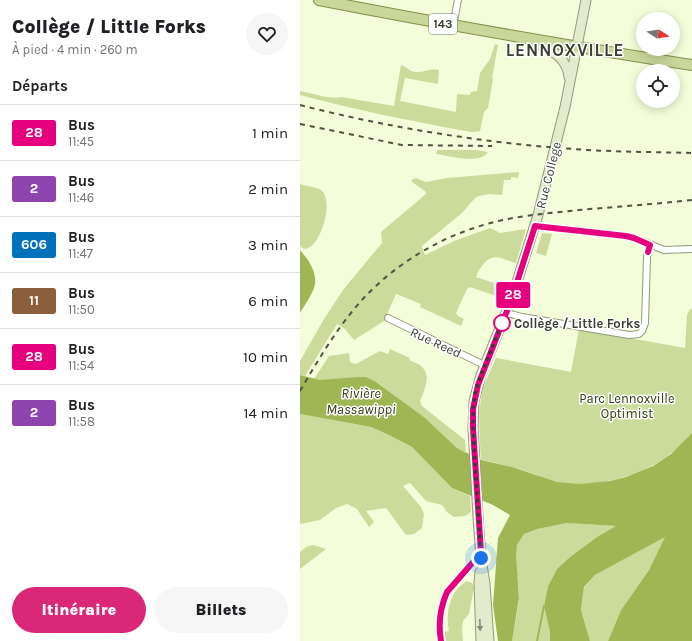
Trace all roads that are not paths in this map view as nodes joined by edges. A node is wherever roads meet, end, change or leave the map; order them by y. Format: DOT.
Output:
graph roads {
  1 [pos="319,0"];
  2 [pos="458,0"];
  3 [pos="586,0"];
  4 [pos="353,3"];
  5 [pos="453,26"];
  6 [pos="533,40"];
  7 [pos="576,47"];
  8 [pos="692,65"];
  9 [pos="570,83"];
  10 [pos="535,226"];
  11 [pos="650,245"];
  12 [pos="692,249"];
  13 [pos="507,313"];
  14 [pos="388,318"];
  15 [pos="484,365"];
  16 [pos="481,558"];
  17 [pos="481,641"];
  18 [pos="489,641"];
  1 -- 4 [label="main road, 143"];
  2 -- 5 [label="street"];
  3 -- 7 [label="main road, Rue College"];
  4 -- 5 [label="main road, 143"];
  5 -- 6 [label="main road, 143"];
  6 -- 7 [label="main road, 143"];
  6 -- 9 [label="main road"];
  7 -- 8 [label="main road, 143"];
  7 -- 9 [label="main road, Rue College"];
  9 -- 10 [label="main road, Rue College"];
  10 -- 11 [label="street"];
  10 -- 13 [label="main road, Rue College"];
  11 -- 12 [label="street"];
  11 -- 13 [label="street"];
  13 -- 15 [label="main road, Rue College"];
  14 -- 15 [label="street, Rue Reed"];
  15 -- 16 [label="main road, Rue College"];
  16 -- 17 [label="main road, Rue College, one-way"];
  16 -- 18 [label="main road, Rue College"];
}
